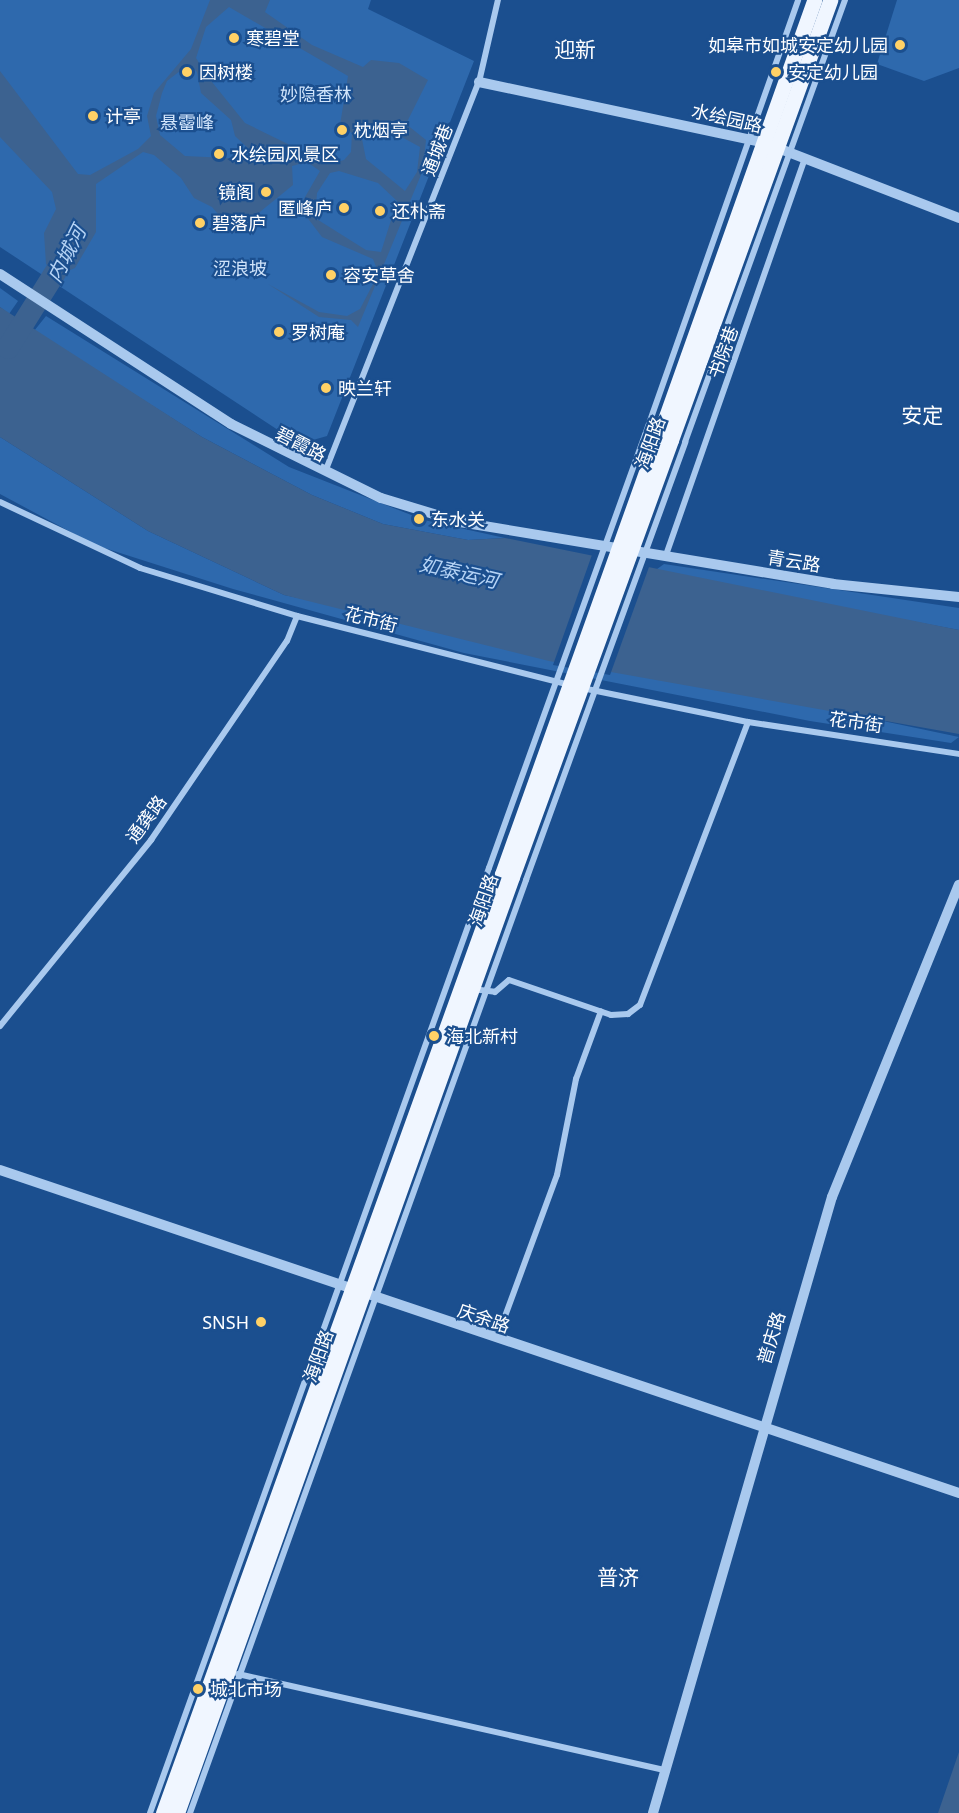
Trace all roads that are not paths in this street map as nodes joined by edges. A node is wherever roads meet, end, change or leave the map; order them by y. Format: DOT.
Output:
graph roads {
  1 [pos="498,0"];
  2 [pos="798,0"];
  3 [pos="814,0"];
  4 [pos="830,0"];
  5 [pos="845,0"];
  6 [pos="479,82"];
  7 [pos="769,145"];
  8 [pos="805,158"];
  9 [pos="959,218"];
  10 [pos="0,274"];
  11 [pos="665,439"];
  12 [pos="324,474"];
  13 [pos="0,502"];
  14 [pos="626,547"];
  15 [pos="666,555"];
  16 [pos="959,597"];
  17 [pos="297,616"];
  18 [pos="748,722"];
  19 [pos="959,754"];
  20 [pos="507,875"];
  21 [pos="959,885"];
  22 [pos="468,987"];
  23 [pos="601,1011"];
  24 [pos="0,1026"];
  25 [pos="0,1170"];
  26 [pos="357,1291"];
  27 [pos="497,1340"];
  28 [pos="760,1428"];
  29 [pos="959,1493"];
  30 [pos="233,1673"];
  31 [pos="665,1770"];
  32 [pos="150,1813"];
  33 [pos="163,1813"];
  34 [pos="177,1813"];
  35 [pos="190,1813"];
  36 [pos="653,1813"];
  1 -- 6 [label="street, 通城巷"];
  2 -- 7 [label="street"];
  3 -- 7 [label="main road, 海阳路"];
  4 -- 7 [label="main road, 海阳路"];
  5 -- 7 [label="street"];
  6 -- 7 [label="street, 水绘园路"];
  6 -- 12 [label="street, 通城巷"];
  7 -- 8 [label="street, 水绘园路"];
  7 -- 11 [label="main road, 海阳路"];
  7 -- 11 [label="street"];
  8 -- 9 [label="street, 水绘园路"];
  8 -- 15 [label="street, 书院巷"];
  10 -- 12 [label="street, 碧霞路"];
  11 -- 20 [label="main road, 海阳路, bridge"];
  11 -- 20 [label="street, bridge"];
  12 -- 14 [label="street, 碧霞路"];
  13 -- 17 [label="street, 花市街"];
  14 -- 15 [label="street, 青云路"];
  15 -- 16 [label="street, 青云路"];
  17 -- 18 [label="street, 花市街"];
  17 -- 24 [label="street, 通龚路"];
  18 -- 19 [label="street, 花市街"];
  18 -- 23 [label="street"];
  20 -- 22 [label="main road, 海阳路"];
  20 -- 22 [label="street"];
  21 -- 28 [label="street, 普庆路"];
  22 -- 23 [label="street"];
  22 -- 26 [label="main road, 海阳路"];
  22 -- 26 [label="street"];
  23 -- 27 [label="street"];
  25 -- 26 [label="street, 庆余路"];
  26 -- 27 [label="street, 庆余路"];
  26 -- 30 [label="main road, 海阳路"];
  26 -- 32 [label="street"];
  26 -- 33 [label="main road, 海阳路"];
  27 -- 28 [label="street, 庆余路"];
  28 -- 29 [label="street, 庆余路"];
  28 -- 31 [label="street, 普庆路"];
  30 -- 31 [label="street"];
  30 -- 34 [label="main road, 海阳路"];
  30 -- 35 [label="street"];
  31 -- 36 [label="street, 普庆路"];
}
